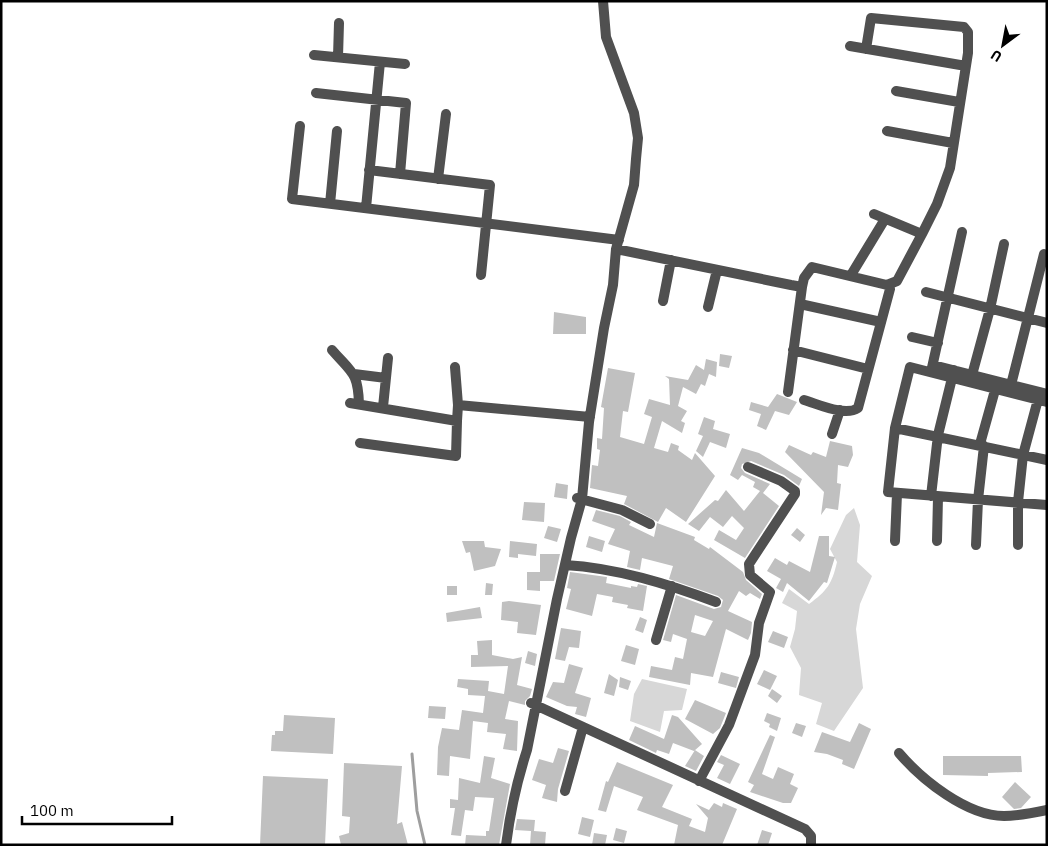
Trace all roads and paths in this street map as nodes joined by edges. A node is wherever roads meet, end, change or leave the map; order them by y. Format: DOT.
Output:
graph roads {
  1 [pos="603,1"];
  2 [pos="340,23"];
  3 [pos="850,46"];
  4 [pos="866,49"];
  5 [pos="314,55"];
  6 [pos="338,57"];
  7 [pos="380,62"];
  8 [pos="405,64"];
  9 [pos="966,66"];
  10 [pos="896,91"];
  11 [pos="316,93"];
  12 [pos="376,100"];
  13 [pos="959,102"];
  14 [pos="446,114"];
  15 [pos="300,126"];
  16 [pos="337,131"];
  17 [pos="887,131"];
  18 [pos="953,143"];
  19 [pos="369,170"];
  20 [pos="400,174"];
  21 [pos="438,179"];
  22 [pos="330,204"];
  23 [pos="366,208"];
  24 [pos="874,214"];
  25 [pos="885,219"];
  26 [pos="486,224"];
  27 [pos="962,232"];
  28 [pos="922,234"];
  29 [pos="1004,244"];
  30 [pos="618,245"];
  31 [pos="1044,254"];
  32 [pos="671,260"];
  33 [pos="716,270"];
  34 [pos="481,275"];
  35 [pos="851,275"];
  36 [pos="887,284"];
  37 [pos="802,287"];
  38 [pos="926,292"];
  39 [pos="949,297"];
  40 [pos="663,301"];
  41 [pos="800,304"];
  42 [pos="708,307"];
  43 [pos="990,309"];
  44 [pos="1028,318"];
  45 [pos="881,322"];
  46 [pos="1047,323"];
  47 [pos="912,336"];
  48 [pos="938,343"];
  49 [pos="332,350"];
  50 [pos="793,350"];
  51 [pos="388,358"];
  52 [pos="456,367"];
  53 [pos="868,369"];
  54 [pos="932,369"];
  55 [pos="354,374"];
  56 [pos="953,374"];
  57 [pos="972,375"];
  58 [pos="386,378"];
  59 [pos="996,385"];
  60 [pos="1011,385"];
  61 [pos="788,392"];
  62 [pos="1043,397"];
  63 [pos="804,400"];
  64 [pos="458,405"];
  65 [pos="383,407"];
  66 [pos="840,410"];
  67 [pos="590,418"];
  68 [pos="457,421"];
  69 [pos="895,428"];
  70 [pos="832,434"];
  71 [pos="938,436"];
  72 [pos="360,443"];
  73 [pos="982,445"];
  74 [pos="1023,455"];
  75 [pos="1047,460"];
  76 [pos="748,468"];
  77 [pos="897,494"];
  78 [pos="934,497"];
  79 [pos="580,498"];
  80 [pos="978,500"];
  81 [pos="1018,502"];
  82 [pos="1047,504"];
  83 [pos="650,524"];
  84 [pos="895,540"];
  85 [pos="937,541"];
  86 [pos="976,545"];
  87 [pos="1018,546"];
  88 [pos="565,564"];
  89 [pos="672,586"];
  90 [pos="716,602"];
  91 [pos="656,640"];
  92 [pos="533,704"];
  93 [pos="583,727"];
  94 [pos="899,753"];
  95 [pos="699,781"];
  96 [pos="565,791"];
  97 [pos="1047,810"];
  98 [pos="506,845"];
  99 [pos="811,845"];
  1 -- 30 [label="street"];
  2 -- 6 [label="street"];
  3 -- 4 [label="street"];
  4 -- 9 [label="street"];
  4 -- 9 [label="street"];
  5 -- 6 [label="street"];
  6 -- 7 [label="street"];
  7 -- 8 [label="street"];
  7 -- 12 [label="street"];
  9 -- 13 [label="street"];
  10 -- 13 [label="street"];
  11 -- 12 [label="street"];
  12 -- 19 [label="street"];
  12 -- 20 [label="street"];
  13 -- 18 [label="street"];
  14 -- 21 [label="street"];
  15 -- 22 [label="street"];
  16 -- 22 [label="street"];
  17 -- 18 [label="street"];
  18 -- 28 [label="street"];
  19 -- 20 [label="street"];
  19 -- 23 [label="street"];
  20 -- 21 [label="street"];
  21 -- 26 [label="street"];
  22 -- 23 [label="street"];
  23 -- 26 [label="street"];
  24 -- 25 [label="street"];
  25 -- 28 [label="street"];
  25 -- 35 [label="street"];
  26 -- 30 [label="street"];
  26 -- 34 [label="street"];
  27 -- 39 [label="street"];
  28 -- 36 [label="street"];
  29 -- 43 [label="street"];
  30 -- 32 [label="street"];
  30 -- 67 [label="street"];
  31 -- 44 [label="street"];
  32 -- 33 [label="street"];
  32 -- 40 [label="street"];
  33 -- 37 [label="street"];
  33 -- 42 [label="street"];
  35 -- 36 [label="street"];
  35 -- 37 [label="street"];
  36 -- 45 [label="street"];
  37 -- 41 [label="street"];
  38 -- 39 [label="street"];
  39 -- 43 [label="street"];
  39 -- 48 [label="street"];
  41 -- 45 [label="street"];
  41 -- 50 [label="street"];
  43 -- 44 [label="street"];
  43 -- 57 [label="street"];
  44 -- 46 [label="street"];
  44 -- 60 [label="street"];
  45 -- 53 [label="street"];
  47 -- 48 [label="street"];
  48 -- 54 [label="street"];
  49 -- 55 [label="street"];
  50 -- 53 [label="street"];
  50 -- 61 [label="street"];
  51 -- 58 [label="street"];
  52 -- 64 [label="street"];
  53 -- 66 [label="street"];
  54 -- 56 [label="street"];
  54 -- 69 [label="street"];
  55 -- 58 [label="street"];
  55 -- 65 [label="street"];
  56 -- 57 [label="street"];
  56 -- 59 [label="street"];
  56 -- 71 [label="street"];
  57 -- 59 [label="street"];
  58 -- 65 [label="street"];
  59 -- 60 [label="street"];
  59 -- 62 [label="street"];
  59 -- 73 [label="street"];
  60 -- 62 [label="street"];
  62 -- 74 [label="street"];
  63 -- 66 [label="street"];
  64 -- 67 [label="street"];
  64 -- 68 [label="street"];
  65 -- 68 [label="street"];
  66 -- 70 [label="street"];
  67 -- 79 [label="street"];
  68 -- 72 [label="street"];
  69 -- 71 [label="street"];
  69 -- 77 [label="street"];
  71 -- 73 [label="street"];
  71 -- 78 [label="street"];
  73 -- 74 [label="street"];
  73 -- 80 [label="street"];
  74 -- 75 [label="street"];
  74 -- 81 [label="street"];
  76 -- 95 [label="street"];
  77 -- 78 [label="street"];
  77 -- 84 [label="street"];
  78 -- 80 [label="street"];
  78 -- 85 [label="street"];
  79 -- 83 [label="street"];
  79 -- 88 [label="street"];
  80 -- 81 [label="street"];
  80 -- 86 [label="street"];
  81 -- 82 [label="street"];
  81 -- 87 [label="street"];
  88 -- 89 [label="street"];
  88 -- 92 [label="street"];
  89 -- 90 [label="street"];
  89 -- 91 [label="street"];
  92 -- 93 [label="street"];
  92 -- 98 [label="street"];
  93 -- 95 [label="street"];
  93 -- 96 [label="street"];
  94 -- 97 [label="street"];
  95 -- 99 [label="street"];
}
